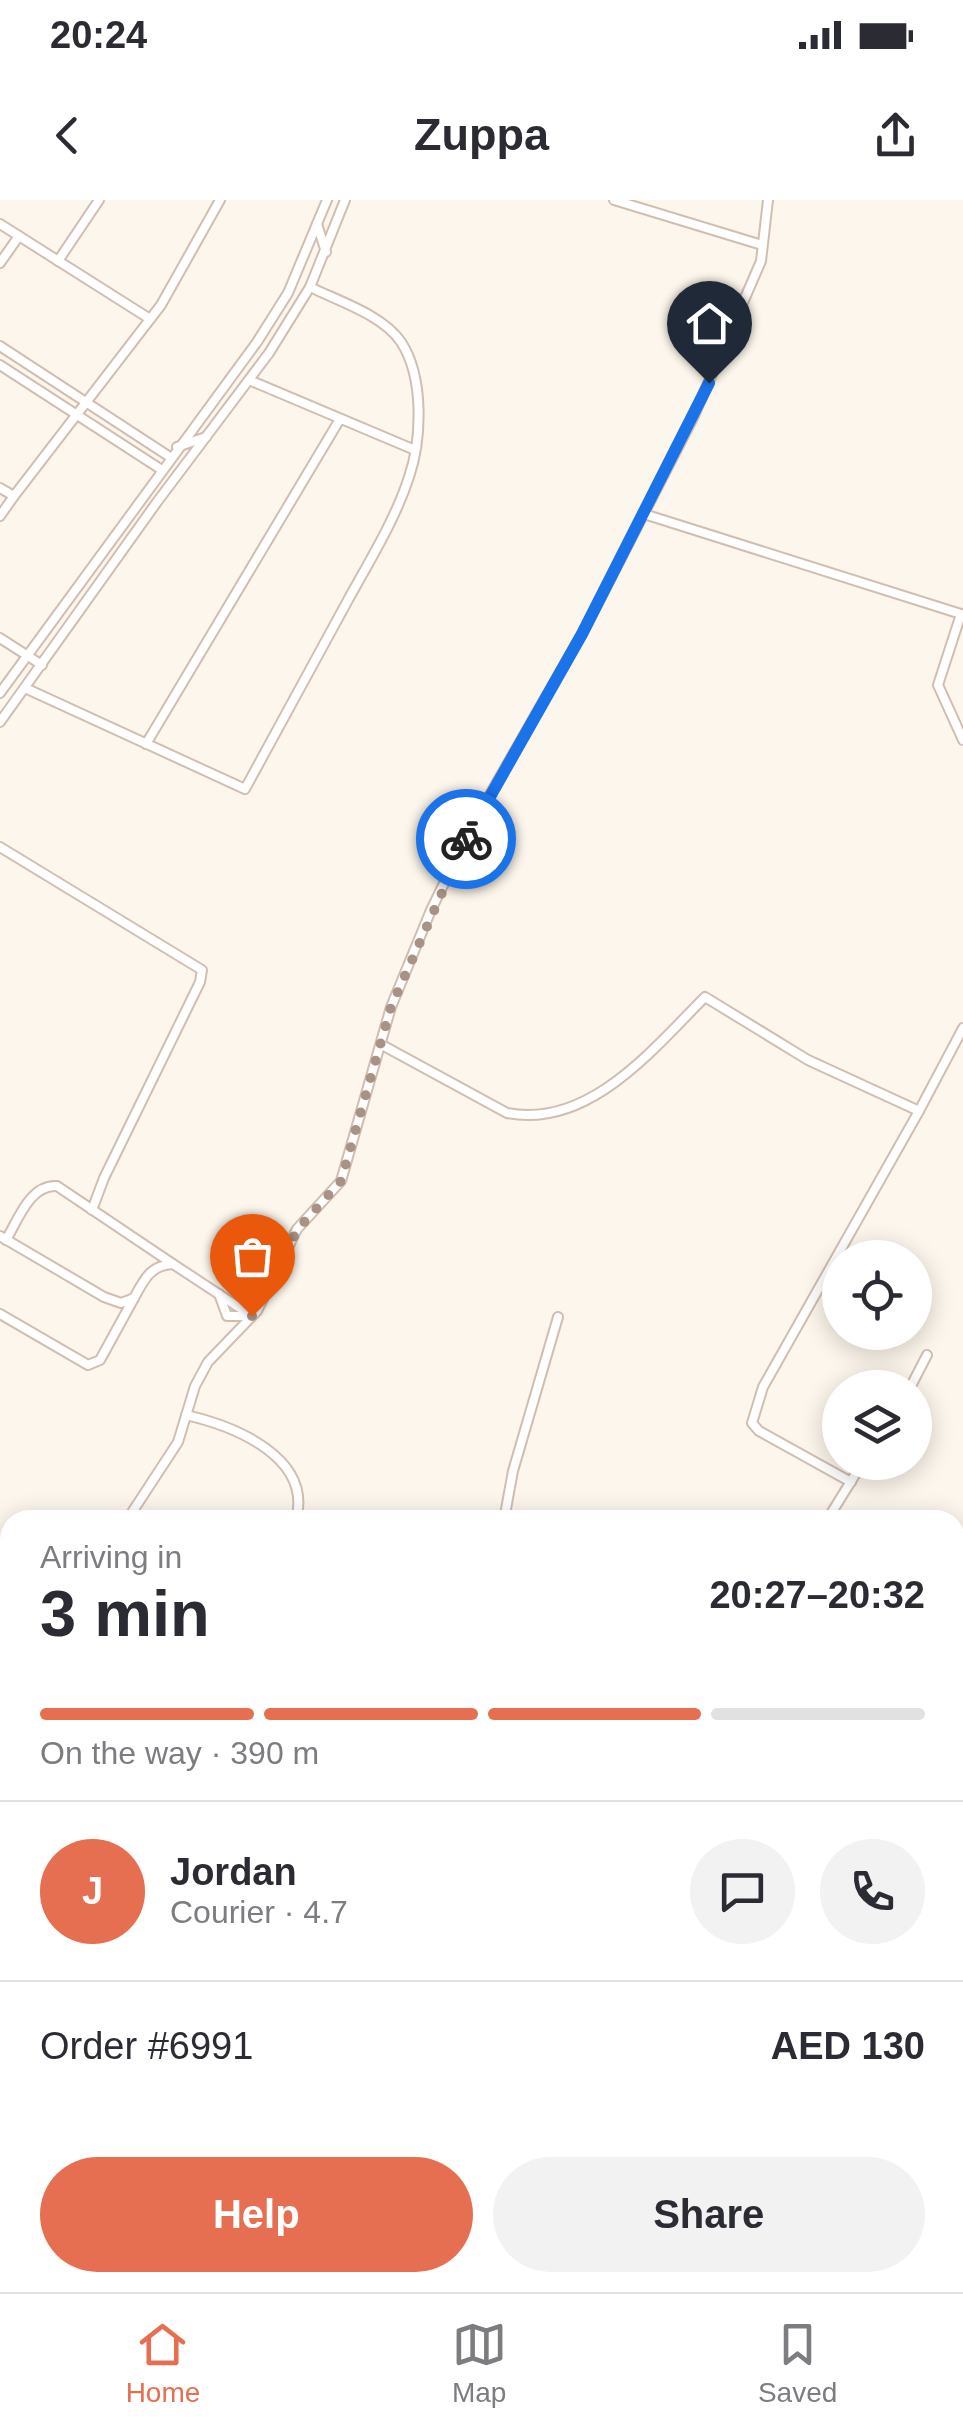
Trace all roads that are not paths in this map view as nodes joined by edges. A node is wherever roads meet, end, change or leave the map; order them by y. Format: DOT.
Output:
graph roads {
  1 [pos="99,200"];
  2 [pos="220,200"];
  3 [pos="327,200"];
  4 [pos="345,200"];
  5 [pos="614,200"];
  6 [pos="655,200"];
  7 [pos="768,200"];
  8 [pos="651,211"];
  9 [pos="0,224"];
  10 [pos="317,224"];
  11 [pos="19,236"];
  12 [pos="762,245"];
  13 [pos="326,252"];
  14 [pos="58,261"];
  15 [pos="0,263"];
  16 [pos="310,287"];
  17 [pos="150,319"];
  18 [pos="0,346"];
  19 [pos="0,365"];
  20 [pos="236,370"];
  21 [pos="256,371"];
  22 [pos="249,380"];
  23 [pos="86,401"];
  24 [pos="75,414"];
  25 [pos="340,419"];
  26 [pos="206,437"];
  27 [pos="127,447"];
  28 [pos="177,447"];
  29 [pos="156,448"];
  30 [pos="415,450"];
  31 [pos="170,457"];
  32 [pos="162,470"];
  33 [pos="0,488"];
  34 [pos="14,496"];
  35 [pos="644,514"];
  36 [pos="0,516"];
  37 [pos="962,612"];
  38 [pos="959,634"];
  39 [pos="0,638"];
  40 [pos="28,656"];
  41 [pos="42,665"];
  42 [pos="25,688"];
  43 [pos="0,694"];
  44 [pos="0,722"];
  45 [pos="963,740"];
  46 [pos="146,744"];
  47 [pos="0,847"];
  48 [pos="963,1028"];
  49 [pos="382,1046"];
  50 [pos="919,1111"];
  51 [pos="92,1210"];
  52 [pos="3,1238"];
  53 [pos="173,1264"];
  54 [pos="219,1294"];
  55 [pos="134,1298"];
  56 [pos="0,1314"];
  57 [pos="252,1316"];
  58 [pos="558,1317"];
  59 [pos="926,1355"];
  60 [pos="919,1370"];
  61 [pos="186,1415"];
  62 [pos="851,1482"];
  63 [pos="134,1510"];
  64 [pos="299,1510"];
  65 [pos="506,1510"];
  66 [pos="833,1510"];
  1 -- 14 [label="street"];
  2 -- 17 [label="street"];
  3 -- 10 [label="street"];
  4 -- 13 [label="street"];
  5 -- 8 [label="street"];
  6 -- 8 [label="street"];
  7 -- 12 [label="street"];
  8 -- 12 [label="street"];
  9 -- 11 [label="street"];
  10 -- 13 [label="street"];
  10 -- 20 [label="street"];
  11 -- 14 [label="street"];
  11 -- 15 [label="street"];
  12 -- 35 [label="street"];
  13 -- 16 [label="street"];
  14 -- 17 [label="street"];
  16 -- 21 [label="street"];
  16 -- 30 [label="street"];
  17 -- 23 [label="street"];
  18 -- 23 [label="street"];
  19 -- 24 [label="street"];
  20 -- 21 [label="street"];
  20 -- 28 [label="street"];
  21 -- 22 [label="street"];
  22 -- 25 [label="street"];
  22 -- 26 [label="street"];
  23 -- 24 [label="street"];
  23 -- 29 [label="street"];
  24 -- 27 [label="street"];
  24 -- 34 [label="street"];
  25 -- 30 [label="street"];
  25 -- 46 [label="street"];
  26 -- 28 [label="street"];
  26 -- 41 [label="street"];
  27 -- 29 [label="street"];
  27 -- 32 [label="street"];
  28 -- 31 [label="street"];
  29 -- 31 [label="street"];
  30 -- 46 [label="street"];
  31 -- 32 [label="street"];
  32 -- 40 [label="street"];
  33 -- 34 [label="street"];
  34 -- 36 [label="street"];
  35 -- 37 [label="street"];
  35 -- 49 [label="street"];
  37 -- 38 [label="street"];
  38 -- 45 [label="street"];
  39 -- 40 [label="street"];
  40 -- 41 [label="street"];
  40 -- 43 [label="street"];
  41 -- 42 [label="street"];
  42 -- 44 [label="street"];
  42 -- 46 [label="street"];
  47 -- 51 [label="street"];
  48 -- 50 [label="street"];
  49 -- 50 [label="street"];
  49 -- 57 [label="street"];
  50 -- 62 [label="street"];
  51 -- 52 [label="street"];
  51 -- 53 [label="street"];
  52 -- 55 [label="street"];
  53 -- 54 [label="street"];
  53 -- 55 [label="street"];
  54 -- 57 [label="street"];
  54 -- 57 [label="street"];
  55 -- 56 [label="street"];
  57 -- 61 [label="street"];
  58 -- 65 [label="street"];
  59 -- 60 [label="street"];
  61 -- 63 [label="street"];
  61 -- 64 [label="street"];
  62 -- 66 [label="street"];
}
